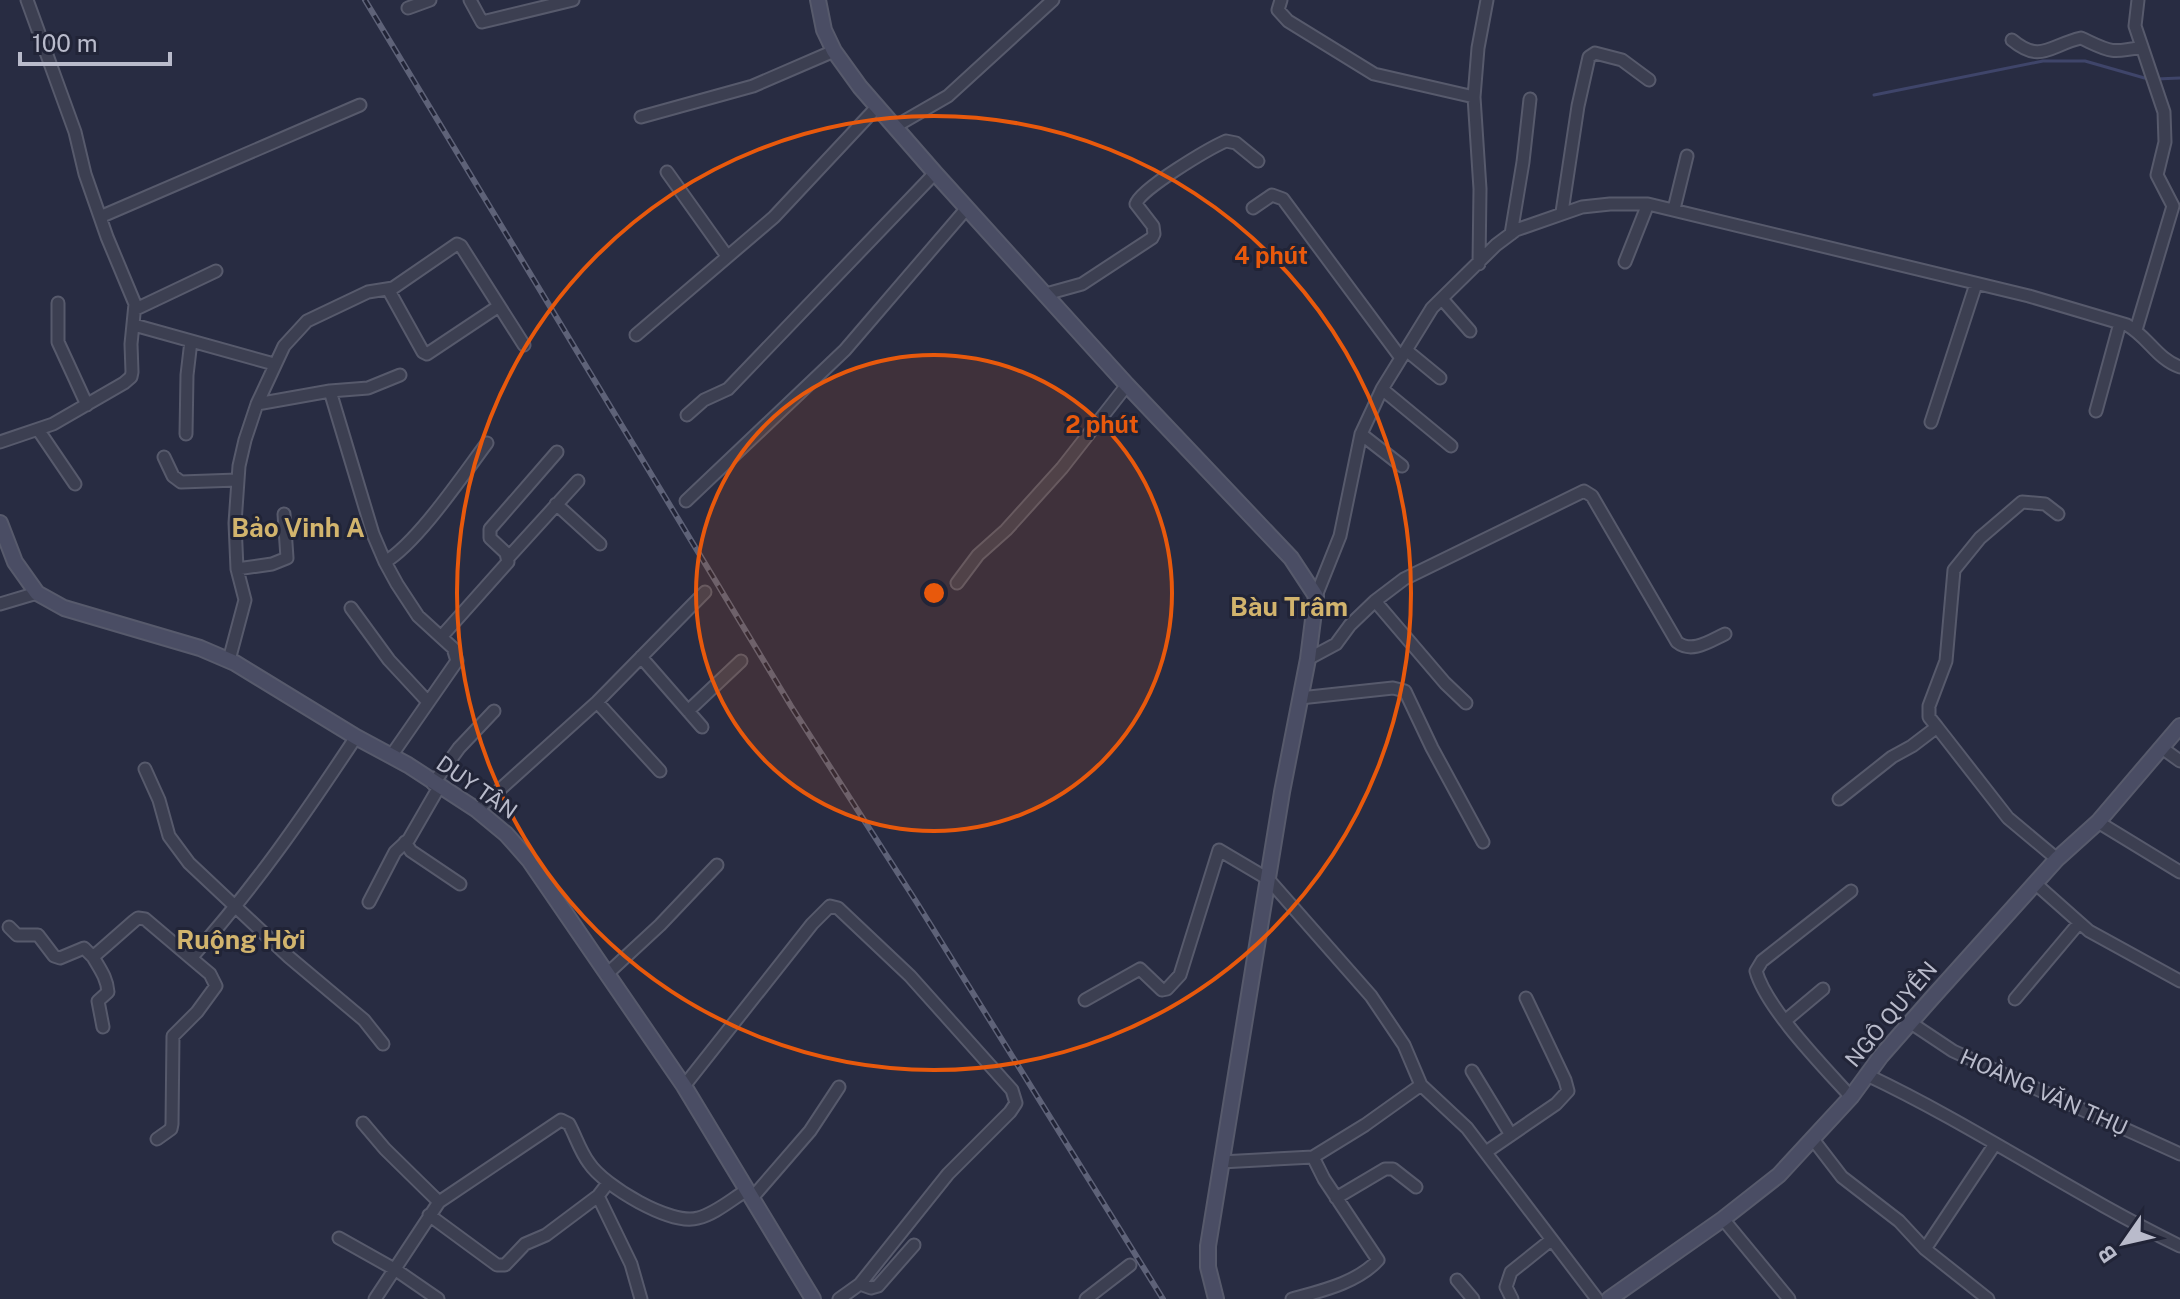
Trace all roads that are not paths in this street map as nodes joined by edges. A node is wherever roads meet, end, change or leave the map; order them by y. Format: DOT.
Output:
graph roads {
  1 [pos="27,0"];
  2 [pos="430,0"];
  3 [pos="470,0"];
  4 [pos="573,0"];
  5 [pos="818,0"];
  6 [pos="1053,0"];
  7 [pos="1281,0"];
  8 [pos="1487,0"];
  9 [pos="2138,0"];
  10 [pos="408,8"];
  11 [pos="2012,40"];
  12 [pos="2141,47"];
  13 [pos="834,51"];
  14 [pos="1649,80"];
  15 [pos="1474,97"];
  16 [pos="1530,99"];
  17 [pos="360,105"];
  18 [pos="877,107"];
  19 [pos="641,117"];
  20 [pos="896,126"];
  21 [pos="1687,156"];
  22 [pos="1258,161"];
  23 [pos="667,172"];
  24 [pos="935,173"];
  25 [pos="1648,204"];
  26 [pos="967,208"];
  27 [pos="1253,208"];
  28 [pos="1674,209"];
  29 [pos="1562,212"];
  30 [pos="100,217"];
  31 [pos="1511,234"];
  32 [pos="727,256"];
  33 [pos="1625,262"];
  34 [pos="1479,264"];
  35 [pos="216,271"];
  36 [pos="1976,284"];
  37 [pos="388,289"];
  38 [pos="1046,294"];
  39 [pos="1442,299"];
  40 [pos="58,303"];
  41 [pos="499,306"];
  42 [pos="136,309"];
  43 [pos="2120,323"];
  44 [pos="134,325"];
  45 [pos="2136,330"];
  46 [pos="1470,331"];
  47 [pos="636,335"];
  48 [pos="191,341"];
  49 [pos="524,345"];
  50 [pos="1404,354"];
  51 [pos="274,364"];
  52 [pos="2180,367"];
  53 [pos="400,375"];
  54 [pos="1440,378"];
  55 [pos="1127,385"];
  56 [pos="1382,389"];
  57 [pos="330,391"];
  58 [pos="257,404"];
  59 [pos="87,405"];
  60 [pos="2096,411"];
  61 [pos="687,415"];
  62 [pos="1931,422"];
  63 [pos="39,431"];
  64 [pos="186,434"];
  65 [pos="1361,434"];
  66 [pos="0,442"];
  67 [pos="487,443"];
  68 [pos="1451,446"];
  69 [pos="557,452"];
  70 [pos="164,457"];
  71 [pos="1402,466"];
  72 [pos="237,480"];
  73 [pos="578,481"];
  74 [pos="75,484"];
  75 [pos="686,501"];
  76 [pos="556,504"];
  77 [pos="284,514"];
  78 [pos="2058,514"];
  79 [pos="0,523"];
  80 [pos="600,544"];
  81 [pos="508,558"];
  82 [pos="385,562"];
  83 [pos="237,569"];
  84 [pos="957,583"];
  85 [pos="705,592"];
  86 [pos="37,593"];
  87 [pos="1316,596"];
  88 [pos="1375,601"];
  89 [pos="0,604"];
  90 [pos="351,608"];
  91 [pos="1725,634"];
  92 [pos="442,636"];
  93 [pos="641,657"];
  94 [pos="1308,659"];
  95 [pos="229,660"];
  96 [pos="741,661"];
  97 [pos="1300,698"];
  98 [pos="428,702"];
  99 [pos="597,702"];
  100 [pos="1466,703"];
  101 [pos="494,711"];
  102 [pos="688,711"];
  103 [pos="2180,726"];
  104 [pos="702,727"];
  105 [pos="1937,727"];
  106 [pos="356,737"];
  107 [pos="2162,748"];
  108 [pos="391,756"];
  109 [pos="2180,761"];
  110 [pos="145,769"];
  111 [pos="660,771"];
  112 [pos="436,785"];
  113 [pos="1839,799"];
  114 [pos="477,810"];
  115 [pos="2098,822"];
  116 [pos="405,842"];
  117 [pos="1483,842"];
  118 [pos="2057,859"];
  119 [pos="717,865"];
  120 [pos="2180,872"];
  121 [pos="1268,879"];
  122 [pos="460,884"];
  123 [pos="2036,884"];
  124 [pos="1851,891"];
  125 [pos="369,902"];
  126 [pos="237,907"];
  127 [pos="2079,923"];
  128 [pos="9,927"];
  129 [pos="93,957"];
  130 [pos="191,958"];
  131 [pos="607,974"];
  132 [pos="2180,981"];
  133 [pos="1823,989"];
  134 [pos="1526,998"];
  135 [pos="2015,999"];
  136 [pos="1085,1000"];
  137 [pos="1786,1020"];
  138 [pos="1911,1023"];
  139 [pos="103,1027"];
  140 [pos="383,1044"];
  141 [pos="1472,1071"];
  142 [pos="1867,1075"];
  143 [pos="1421,1085"];
  144 [pos="684,1086"];
  145 [pos="839,1087"];
  146 [pos="1851,1097"];
  147 [pos="363,1123"];
  148 [pos="1511,1135"];
  149 [pos="1812,1138"];
  150 [pos="157,1139"];
  151 [pos="1995,1144"];
  152 [pos="1486,1152"];
  153 [pos="2180,1154"];
  154 [pos="1313,1157"];
  155 [pos="1221,1162"];
  156 [pos="608,1183"];
  157 [pos="1416,1187"];
  158 [pos="750,1194"];
  159 [pos="598,1196"];
  160 [pos="1336,1198"];
  161 [pos="439,1202"];
  162 [pos="429,1215"];
  163 [pos="1723,1219"];
  164 [pos="339,1238"];
  165 [pos="1551,1240"];
  166 [pos="914,1245"];
  167 [pos="2180,1246"];
  168 [pos="1925,1249"];
  169 [pos="1130,1265"];
  170 [pos="396,1270"];
  171 [pos="1457,1280"];
  172 [pos="860,1284"];
  173 [pos="1100,1288"];
  174 [pos="808,1297"];
  175 [pos="375,1299"];
  176 [pos="438,1299"];
  177 [pos="641,1299"];
  178 [pos="839,1299"];
  179 [pos="1086,1299"];
  180 [pos="1107,1299"];
  181 [pos="1216,1299"];
  182 [pos="1292,1299"];
  183 [pos="1473,1299"];
  184 [pos="1512,1299"];
  185 [pos="1597,1299"];
  186 [pos="1609,1299"];
  187 [pos="1789,1299"];
  188 [pos="1988,1299"];
  1 -- 30 [label="street"];
  2 -- 10 [label="street"];
  3 -- 4 [label="street"];
  5 -- 13 [label="street"];
  6 -- 20 [label="street"];
  7 -- 15 [label="street"];
  8 -- 15 [label="street"];
  9 -- 12 [label="street"];
  11 -- 12 [label="street"];
  12 -- 45 [label="street"];
  13 -- 18 [label="street"];
  13 -- 19 [label="street"];
  14 -- 29 [label="street"];
  15 -- 34 [label="street"];
  16 -- 31 [label="street"];
  17 -- 30 [label="street"];
  18 -- 20 [label="street"];
  18 -- 32 [label="street"];
  20 -- 24 [label="street"];
  21 -- 28 [label="street"];
  22 -- 38 [label="street"];
  23 -- 32 [label="street"];
  24 -- 26 [label="street"];
  24 -- 61 [label="street"];
  25 -- 28 [label="street"];
  25 -- 29 [label="street"];
  25 -- 33 [label="street"];
  26 -- 38 [label="street"];
  26 -- 75 [label="street"];
  27 -- 50 [label="street"];
  28 -- 36 [label="street"];
  29 -- 31 [label="street"];
  30 -- 42 [label="street"];
  31 -- 34 [label="street"];
  32 -- 47 [label="street"];
  34 -- 39 [label="street"];
  35 -- 42 [label="street"];
  36 -- 43 [label="street"];
  36 -- 62 [label="street"];
  37 -- 41 [label="street"];
  37 -- 41 [label="street"];
  37 -- 51 [label="street"];
  38 -- 55 [label="street"];
  39 -- 46 [label="street"];
  39 -- 50 [label="street"];
  40 -- 59 [label="street"];
  41 -- 49 [label="street"];
  42 -- 44 [label="street"];
  43 -- 45 [label="street"];
  43 -- 60 [label="street"];
  44 -- 48 [label="street"];
  44 -- 59 [label="street"];
  45 -- 52 [label="street"];
  48 -- 51 [label="street"];
  48 -- 64 [label="street"];
  50 -- 54 [label="street"];
  50 -- 56 [label="street"];
  51 -- 58 [label="street"];
  53 -- 57 [label="street"];
  55 -- 84 [label="street"];
  55 -- 87 [label="street"];
  56 -- 65 [label="street"];
  56 -- 68 [label="street"];
  57 -- 58 [label="street"];
  57 -- 82 [label="street"];
  58 -- 72 [label="street"];
  59 -- 63 [label="street"];
  63 -- 66 [label="street"];
  63 -- 74 [label="street"];
  65 -- 71 [label="street"];
  65 -- 87 [label="street"];
  67 -- 82 [label="street"];
  69 -- 81 [label="street"];
  70 -- 72 [label="street"];
  72 -- 83 [label="street"];
  73 -- 76 [label="street"];
  76 -- 80 [label="street"];
  76 -- 81 [label="street"];
  77 -- 83 [label="street"];
  78 -- 105 [label="street"];
  79 -- 86 [label="street, DUY TÂN"];
  81 -- 92 [label="street"];
  82 -- 92 [label="street"];
  83 -- 95 [label="street"];
  85 -- 93 [label="street"];
  86 -- 89 [label="street"];
  86 -- 95 [label="street, DUY TÂN"];
  87 -- 94 [label="street"];
  88 -- 91 [label="street"];
  88 -- 94 [label="street"];
  88 -- 100 [label="street"];
  90 -- 98 [label="street"];
  92 -- 98 [label="street"];
  93 -- 99 [label="street"];
  93 -- 102 [label="street"];
  94 -- 97 [label="street"];
  95 -- 106 [label="street, DUY TÂN"];
  96 -- 102 [label="street"];
  97 -- 117 [label="street"];
  97 -- 121 [label="street"];
  98 -- 108 [label="street"];
  99 -- 111 [label="street"];
  99 -- 114 [label="street"];
  101 -- 112 [label="street"];
  102 -- 104 [label="street"];
  103 -- 107 [label="street, NGÔ QUYỀN"];
  105 -- 113 [label="street"];
  105 -- 118 [label="street"];
  106 -- 108 [label="street, DUY TÂN"];
  106 -- 126 [label="street"];
  107 -- 109 [label="street"];
  107 -- 115 [label="street, NGÔ QUYỀN"];
  108 -- 112 [label="street, DUY TÂN"];
  110 -- 126 [label="street"];
  112 -- 114 [label="street, DUY TÂN"];
  112 -- 116 [label="street"];
  114 -- 131 [label="street, DUY TÂN"];
  115 -- 118 [label="street, NGÔ QUYỀN"];
  115 -- 120 [label="street"];
  116 -- 122 [label="street"];
  116 -- 125 [label="street"];
  118 -- 123 [label="street, NGÔ QUYỀN"];
  119 -- 131 [label="street"];
  121 -- 136 [label="street"];
  121 -- 143 [label="street"];
  121 -- 155 [label="street"];
  123 -- 127 [label="street"];
  123 -- 138 [label="street, NGÔ QUYỀN"];
  124 -- 137 [label="street"];
  126 -- 130 [label="street"];
  126 -- 140 [label="street"];
  127 -- 132 [label="street"];
  127 -- 135 [label="street"];
  128 -- 129 [label="street"];
  129 -- 130 [label="street"];
  129 -- 139 [label="street"];
  130 -- 150 [label="street"];
  131 -- 144 [label="street, DUY TÂN"];
  133 -- 137 [label="street"];
  134 -- 148 [label="street"];
  137 -- 146 [label="street"];
  138 -- 142 [label="street, NGÔ QUYỀN"];
  138 -- 153 [label="street, HOÀNG VĂN THỤ"];
  141 -- 148 [label="street"];
  142 -- 146 [label="street, NGÔ QUYỀN"];
  142 -- 151 [label="street"];
  143 -- 152 [label="street"];
  143 -- 154 [label="street"];
  144 -- 158 [label="street, DUY TÂN"];
  144 -- 172 [label="street"];
  145 -- 158 [label="street"];
  146 -- 149 [label="street, NGÔ QUYỀN"];
  147 -- 161 [label="street"];
  148 -- 152 [label="street"];
  149 -- 163 [label="street, NGÔ QUYỀN"];
  149 -- 168 [label="street"];
  151 -- 167 [label="street"];
  151 -- 168 [label="street"];
  152 -- 165 [label="street"];
  154 -- 155 [label="street"];
  154 -- 160 [label="street"];
  155 -- 181 [label="street"];
  156 -- 158 [label="street"];
  156 -- 159 [label="street"];
  156 -- 161 [label="street"];
  157 -- 160 [label="street"];
  158 -- 174 [label="street, DUY TÂN"];
  159 -- 162 [label="street"];
  159 -- 177 [label="street"];
  160 -- 182 [label="street"];
  161 -- 162 [label="street"];
  162 -- 170 [label="street"];
  163 -- 186 [label="street, NGÔ QUYỀN"];
  163 -- 187 [label="street"];
  164 -- 170 [label="street"];
  165 -- 184 [label="street"];
  165 -- 185 [label="street"];
  166 -- 172 [label="street"];
  168 -- 188 [label="street"];
  169 -- 173 [label="street"];
  170 -- 175 [label="street"];
  170 -- 176 [label="street"];
  171 -- 183 [label="street"];
  172 -- 178 [label="street"];
  173 -- 179 [label="street"];
  173 -- 180 [label="street"];
}
